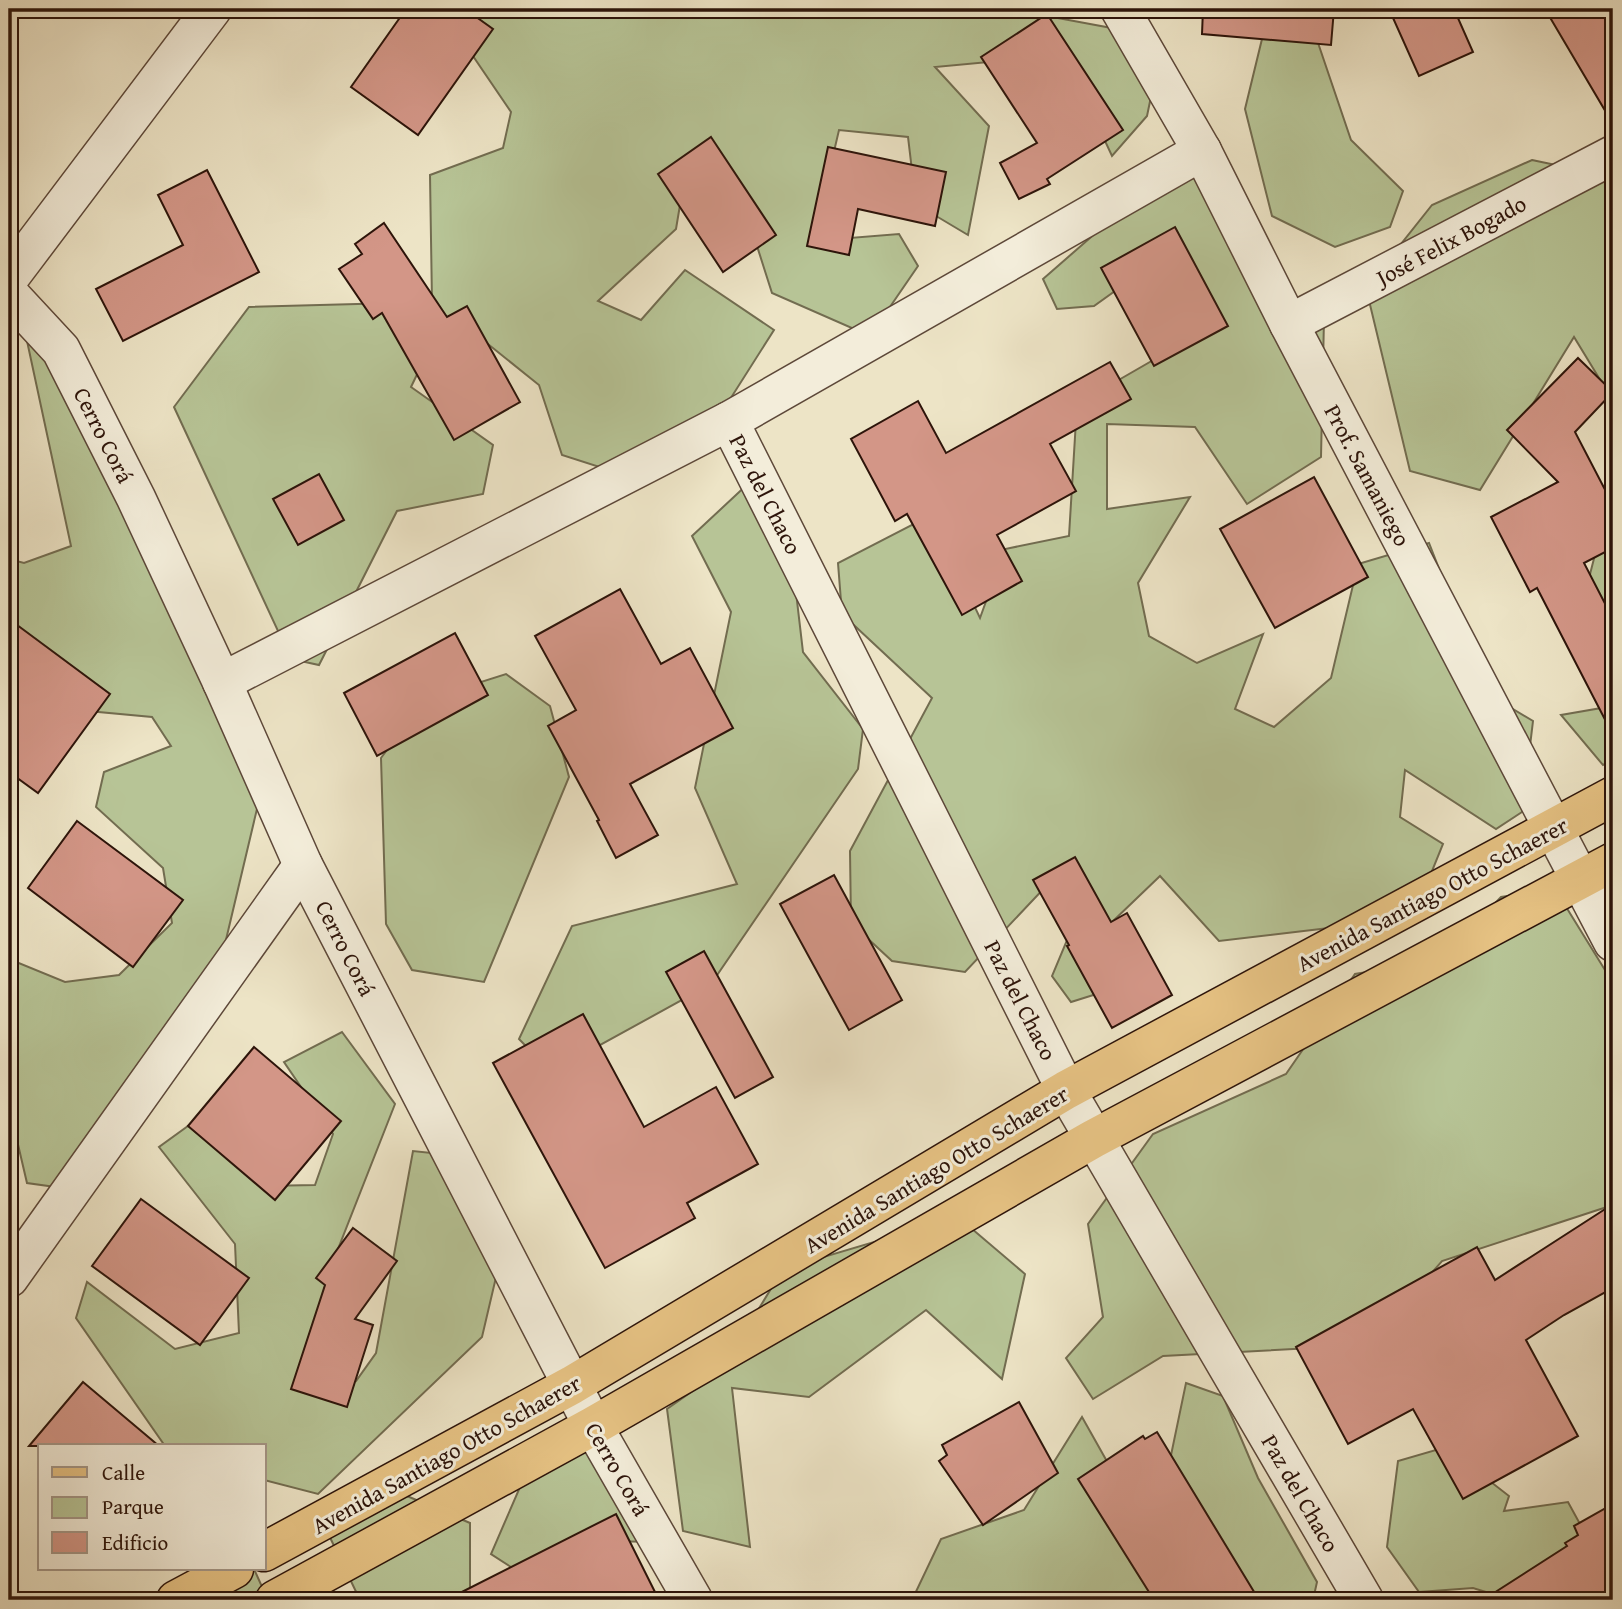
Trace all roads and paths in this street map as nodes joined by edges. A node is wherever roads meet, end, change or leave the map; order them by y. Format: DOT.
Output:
graph roads {
  1 [pos="212,9"];
  2 [pos="1120,9"];
  3 [pos="1202,151"];
  4 [pos="1613,155"];
  5 [pos="9,278"];
  6 [pos="9,295"];
  7 [pos="1290,324"];
  8 [pos="729,421"];
  9 [pos="222,682"];
  10 [pos="1613,796"];
  11 [pos="1553,829"];
  12 [pos="1613,862"];
  13 [pos="303,865"];
  14 [pos="1580,881"];
  15 [pos="1613,942"];
  16 [pos="1066,1090"];
  17 [pos="1093,1139"];
  18 [pos="9,1278"];
  19 [pos="572,1385"];
  20 [pos="593,1426"];
  21 [pos="266,1551"];
  22 [pos="232,1570"];
  23 [pos="176,1600"];
  24 [pos="275,1600"];
  25 [pos="693,1600"];
  26 [pos="1364,1600"];
  1 -- 5 [label="street"];
  2 -- 3 [label="street, Prof. Samaniego"];
  3 -- 7 [label="street, Prof. Samaniego"];
  3 -- 8 [label="street"];
  4 -- 7 [label="street, José Felix Bogado"];
  6 -- 9 [label="street, Cerro Corá"];
  7 -- 11 [label="street, Prof. Samaniego"];
  8 -- 9 [label="street"];
  8 -- 16 [label="street, Paz del Chaco"];
  9 -- 13 [label="street, Cerro Corá"];
  10 -- 11 [label="main road, Avenida Santiago Otto Schaerer"];
  11 -- 14 [label="street, Prof. Samaniego"];
  11 -- 16 [label="main road, Avenida Santiago Otto Schaerer"];
  12 -- 14 [label="main road, Avenida Santiago Otto Schaerer"];
  13 -- 18 [label="street"];
  13 -- 19 [label="street, Cerro Corá"];
  14 -- 15 [label="street, Prof. Samaniego"];
  14 -- 17 [label="main road, Avenida Santiago Otto Schaerer"];
  16 -- 17 [label="street, Paz del Chaco"];
  16 -- 19 [label="main road, Avenida Santiago Otto Schaerer"];
  17 -- 20 [label="main road, Avenida Santiago Otto Schaerer"];
  17 -- 26 [label="street, Paz del Chaco"];
  19 -- 20 [label="street, Cerro Corá"];
  19 -- 21 [label="main road, Avenida Santiago Otto Schaerer"];
  20 -- 24 [label="main road, Avenida Santiago Otto Schaerer"];
  20 -- 25 [label="street, Cerro Corá"];
  22 -- 23 [label="main road"];
}
